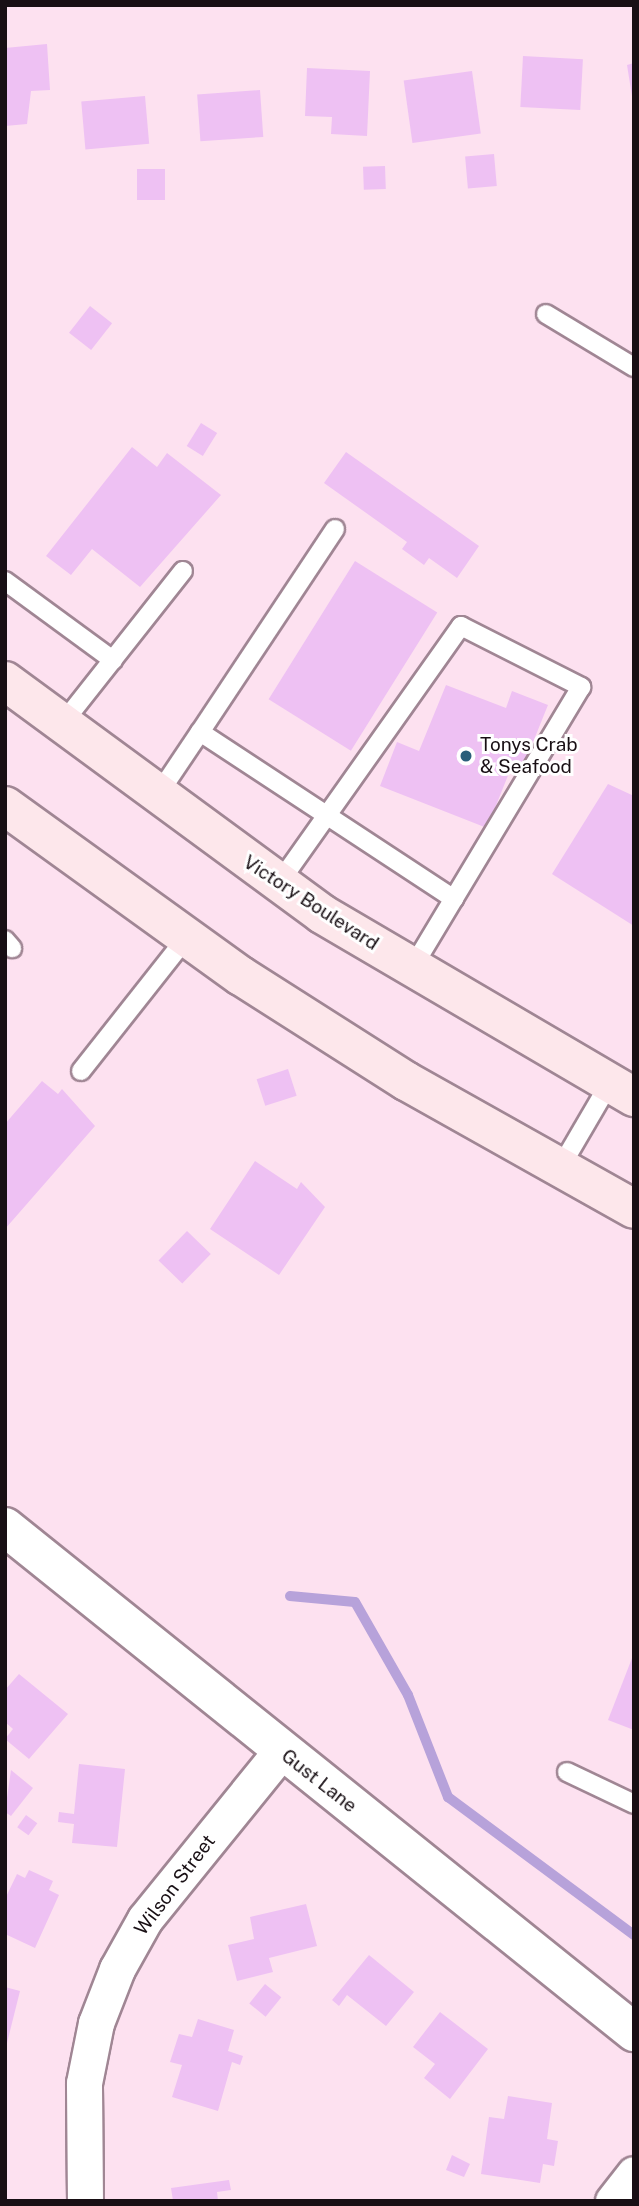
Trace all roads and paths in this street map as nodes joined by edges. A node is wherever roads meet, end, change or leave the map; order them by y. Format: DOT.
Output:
graph roads {
  1 [pos="546,313"];
  2 [pos="634,367"];
  3 [pos="335,529"];
  4 [pos="183,571"];
  5 [pos="5,581"];
  6 [pos="113,660"];
  7 [pos="7,686"];
  8 [pos="62,724"];
  9 [pos="200,732"];
  10 [pos="157,796"];
  11 [pos="5,806"];
  12 [pos="328,820"];
  13 [pos="279,883"];
  14 [pos="454,899"];
  15 [pos="186,938"];
  16 [pos="412,968"];
  17 [pos="81,1071"];
  18 [pos="622,1091"];
  19 [pos="560,1168"];
  20 [pos="634,1209"];
  21 [pos="5,1527"];
  22 [pos="281,1751"];
  23 [pos="567,1772"];
  24 [pos="634,1804"];
  25 [pos="634,2032"];
  26 [pos="634,2174"];
  27 [pos="85,2201"];
  28 [pos="612,2201"];
  1 -- 2 [label="lane"];
  3 -- 9 [label="lane"];
  4 -- 6 [label="lane"];
  5 -- 6 [label="lane"];
  6 -- 8 [label="lane"];
  7 -- 8 [label="main road, Victory Boulevard"];
  8 -- 10 [label="main road, Victory Boulevard"];
  9 -- 10 [label="lane"];
  9 -- 12 [label="lane"];
  10 -- 13 [label="main road, Victory Boulevard"];
  11 -- 15 [label="main road"];
  12 -- 13 [label="lane"];
  12 -- 14 [label="lane"];
  12 -- 14 [label="lane"];
  13 -- 16 [label="main road, Victory Boulevard"];
  14 -- 16 [label="lane"];
  15 -- 17 [label="lane"];
  15 -- 19 [label="main road"];
  16 -- 18 [label="main road, Victory Boulevard"];
  18 -- 19 [label="lane"];
  19 -- 20 [label="main road"];
  21 -- 22 [label="street, Gust Lane"];
  22 -- 25 [label="street, Gust Lane"];
  22 -- 27 [label="street, Wilson Street"];
  23 -- 24 [label="lane"];
  26 -- 28 [label="street"];
}
